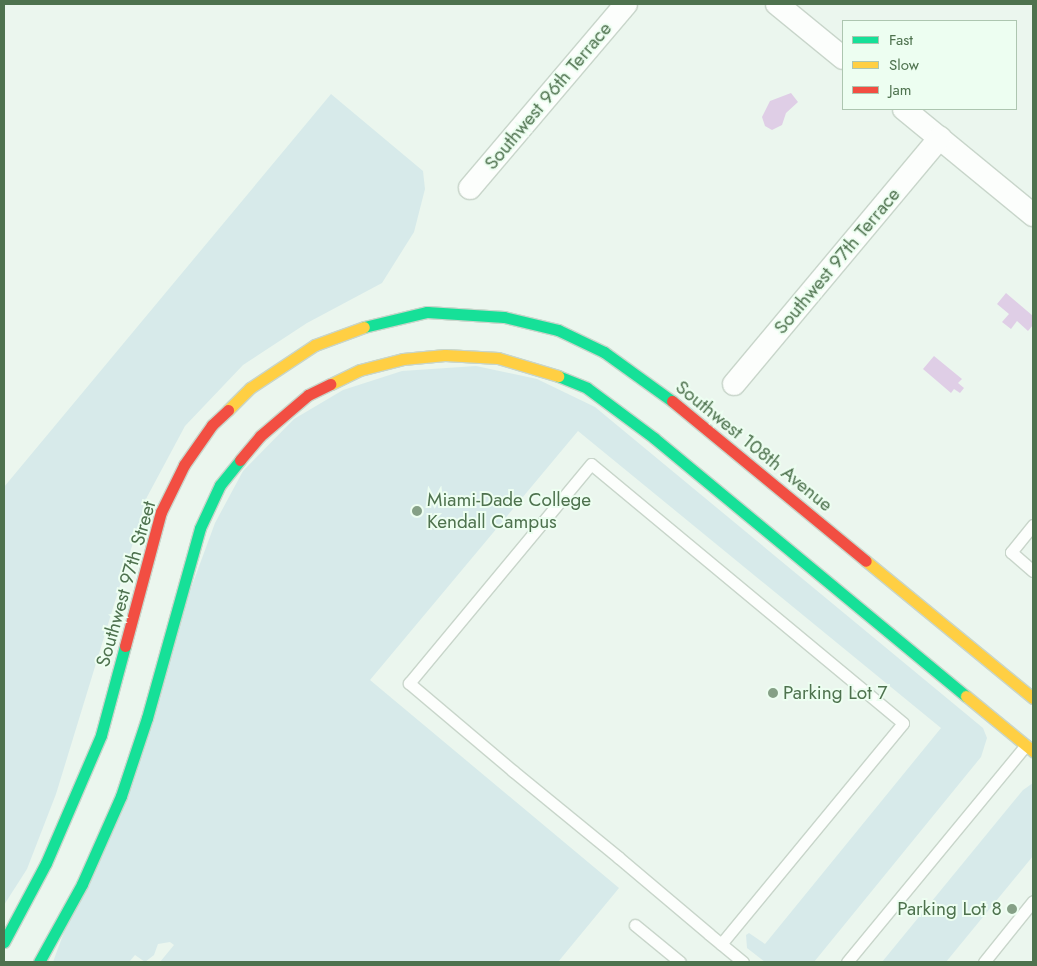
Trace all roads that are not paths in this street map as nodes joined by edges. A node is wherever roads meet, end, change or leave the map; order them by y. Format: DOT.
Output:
graph roads {
  1 [pos="626,4"];
  2 [pos="777,4"];
  3 [pos="842,57"];
  4 [pos="905,110"];
  5 [pos="940,138"];
  6 [pos="470,188"];
  7 [pos="1033,215"];
  8 [pos="411,314"];
  9 [pos="734,384"];
  10 [pos="1033,525"];
  11 [pos="1033,570"];
  12 [pos="1033,698"];
  13 [pos="1031,744"];
  14 [pos="90,763"];
  15 [pos="99,774"];
  16 [pos="85,851"];
  17 [pos="88,870"];
  18 [pos="1033,901"];
  19 [pos="635,925"];
  20 [pos="4,942"];
  21 [pos="721,944"];
  22 [pos="39,962"];
  23 [pos="680,962"];
  24 [pos="743,962"];
  25 [pos="847,962"];
  26 [pos="984,962"];
  1 -- 6 [label="street, Southwest 96th Terrace"];
  2 -- 3 [label="street"];
  4 -- 5 [label="street"];
  5 -- 7 [label="street"];
  5 -- 9 [label="street, Southwest 97th Terrace"];
  8 -- 12 [label="street, Southwest 108th Avenue"];
  8 -- 14 [label="street, Southwest 97th Street"];
  10 -- 11 [label="lane"];
  13 -- 17 [label="street"];
  13 -- 25 [label="lane"];
  14 -- 15 [label="street"];
  14 -- 20 [label="street, Southwest 97th Street"];
  16 -- 17 [label="street"];
  17 -- 22 [label="street"];
  18 -- 26 [label="lane"];
  19 -- 23 [label="lane"];
  21 -- 21 [label="lane"];
  21 -- 24 [label="lane"];
}
